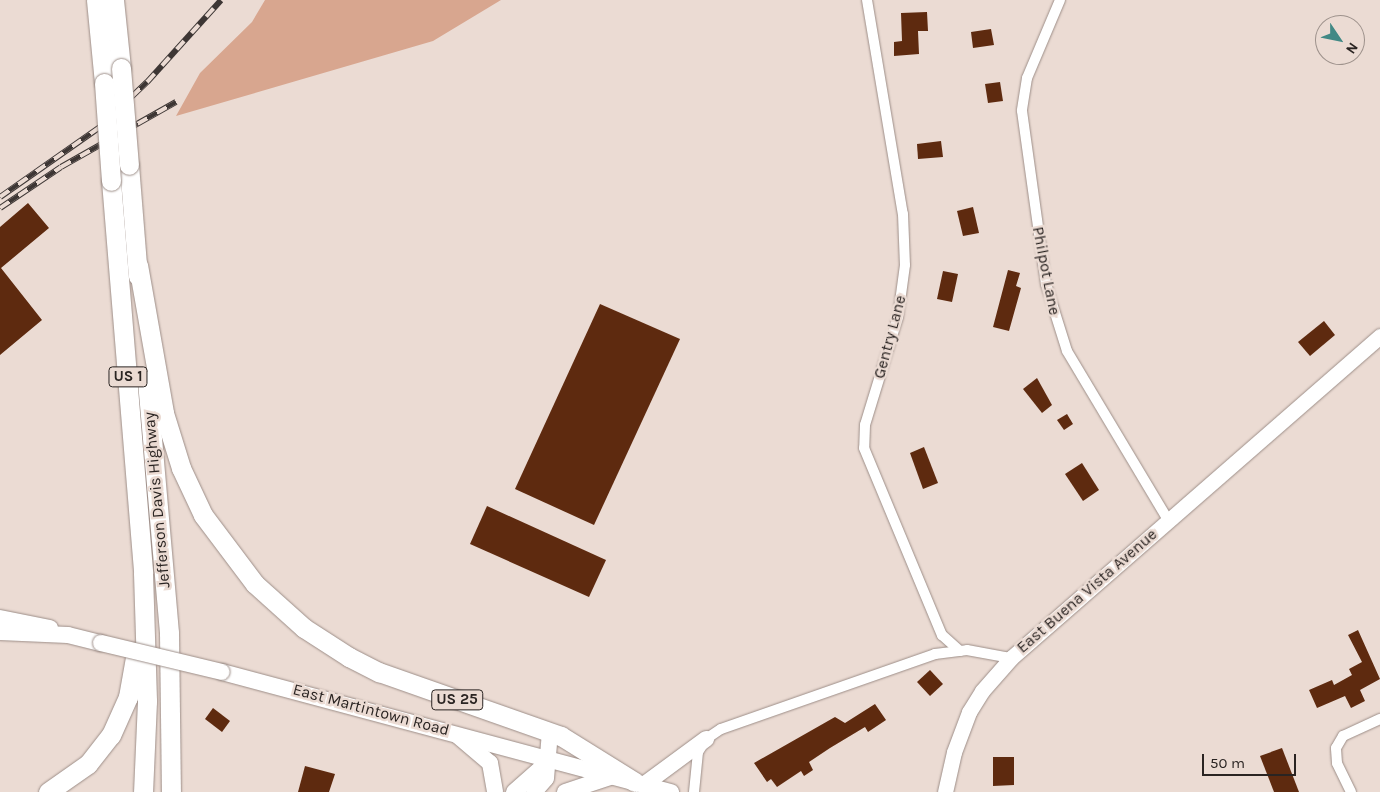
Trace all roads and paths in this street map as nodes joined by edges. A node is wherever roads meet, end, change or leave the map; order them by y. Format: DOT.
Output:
graph roads {
  1 [pos="96,0"];
  2 [pos="114,0"];
  3 [pos="867,0"];
  4 [pos="1060,0"];
  5 [pos="138,265"];
  6 [pos="1380,336"];
  7 [pos="1168,520"];
  8 [pos="143,576"];
  9 [pos="0,618"];
  10 [pos="0,632"];
  11 [pos="68,635"];
  12 [pos="960,651"];
  13 [pos="1011,658"];
  14 [pos="1380,719"];
  15 [pos="453,731"];
  16 [pos="550,732"];
  17 [pos="706,739"];
  18 [pos="550,760"];
  19 [pos="613,776"];
  20 [pos="640,783"];
  21 [pos="48,792"];
  22 [pos="143,792"];
  23 [pos="171,792"];
  24 [pos="495,792"];
  25 [pos="514,792"];
  26 [pos="534,792"];
  27 [pos="565,792"];
  28 [pos="671,792"];
  29 [pos="694,792"];
  30 [pos="945,792"];
  31 [pos="1351,792"];
  1 -- 8 [label="highway, Jefferson Davis Highway / US 1, bridge"];
  2 -- 5 [label="highway, Jefferson Davis Highway / US 1, bridge"];
  3 -- 12 [label="street, Gentry Lane"];
  4 -- 7 [label="street, Philpot Lane"];
  5 -- 16 [label="highway, US 25"];
  5 -- 23 [label="highway, Jefferson Davis Highway / US 1"];
  6 -- 7 [label="main road, East Buena Vista Avenue"];
  7 -- 13 [label="main road, East Buena Vista Avenue"];
  8 -- 21 [label="highway"];
  8 -- 22 [label="highway, Jefferson Davis Highway / US 1"];
  9 -- 11 [label="main road, East Martintown Road"];
  10 -- 11 [label="main road, East Martintown Road / US 25"];
  11 -- 15 [label="main road, East Martintown Road / US 25, bridge"];
  12 -- 13 [label="street, East Buena Vista Avenue"];
  12 -- 17 [label="street, East Buena Vista Avenue"];
  13 -- 30 [label="main road"];
  14 -- 31 [label="street"];
  15 -- 18 [label="main road, East Martintown Road / US 25"];
  15 -- 24 [label="main road"];
  16 -- 18 [label="main road"];
  16 -- 20 [label="highway, US 25"];
  17 -- 20 [label="main road"];
  17 -- 29 [label="street"];
  18 -- 19 [label="main road, East Martintown Road / US 25"];
  18 -- 25 [label="main road"];
  18 -- 26 [label="main road"];
  19 -- 20 [label="main road, East Martintown Road / US 25"];
  19 -- 27 [label="main road"];
  20 -- 28 [label="main road, East Martintown Road / US 25"];
}
